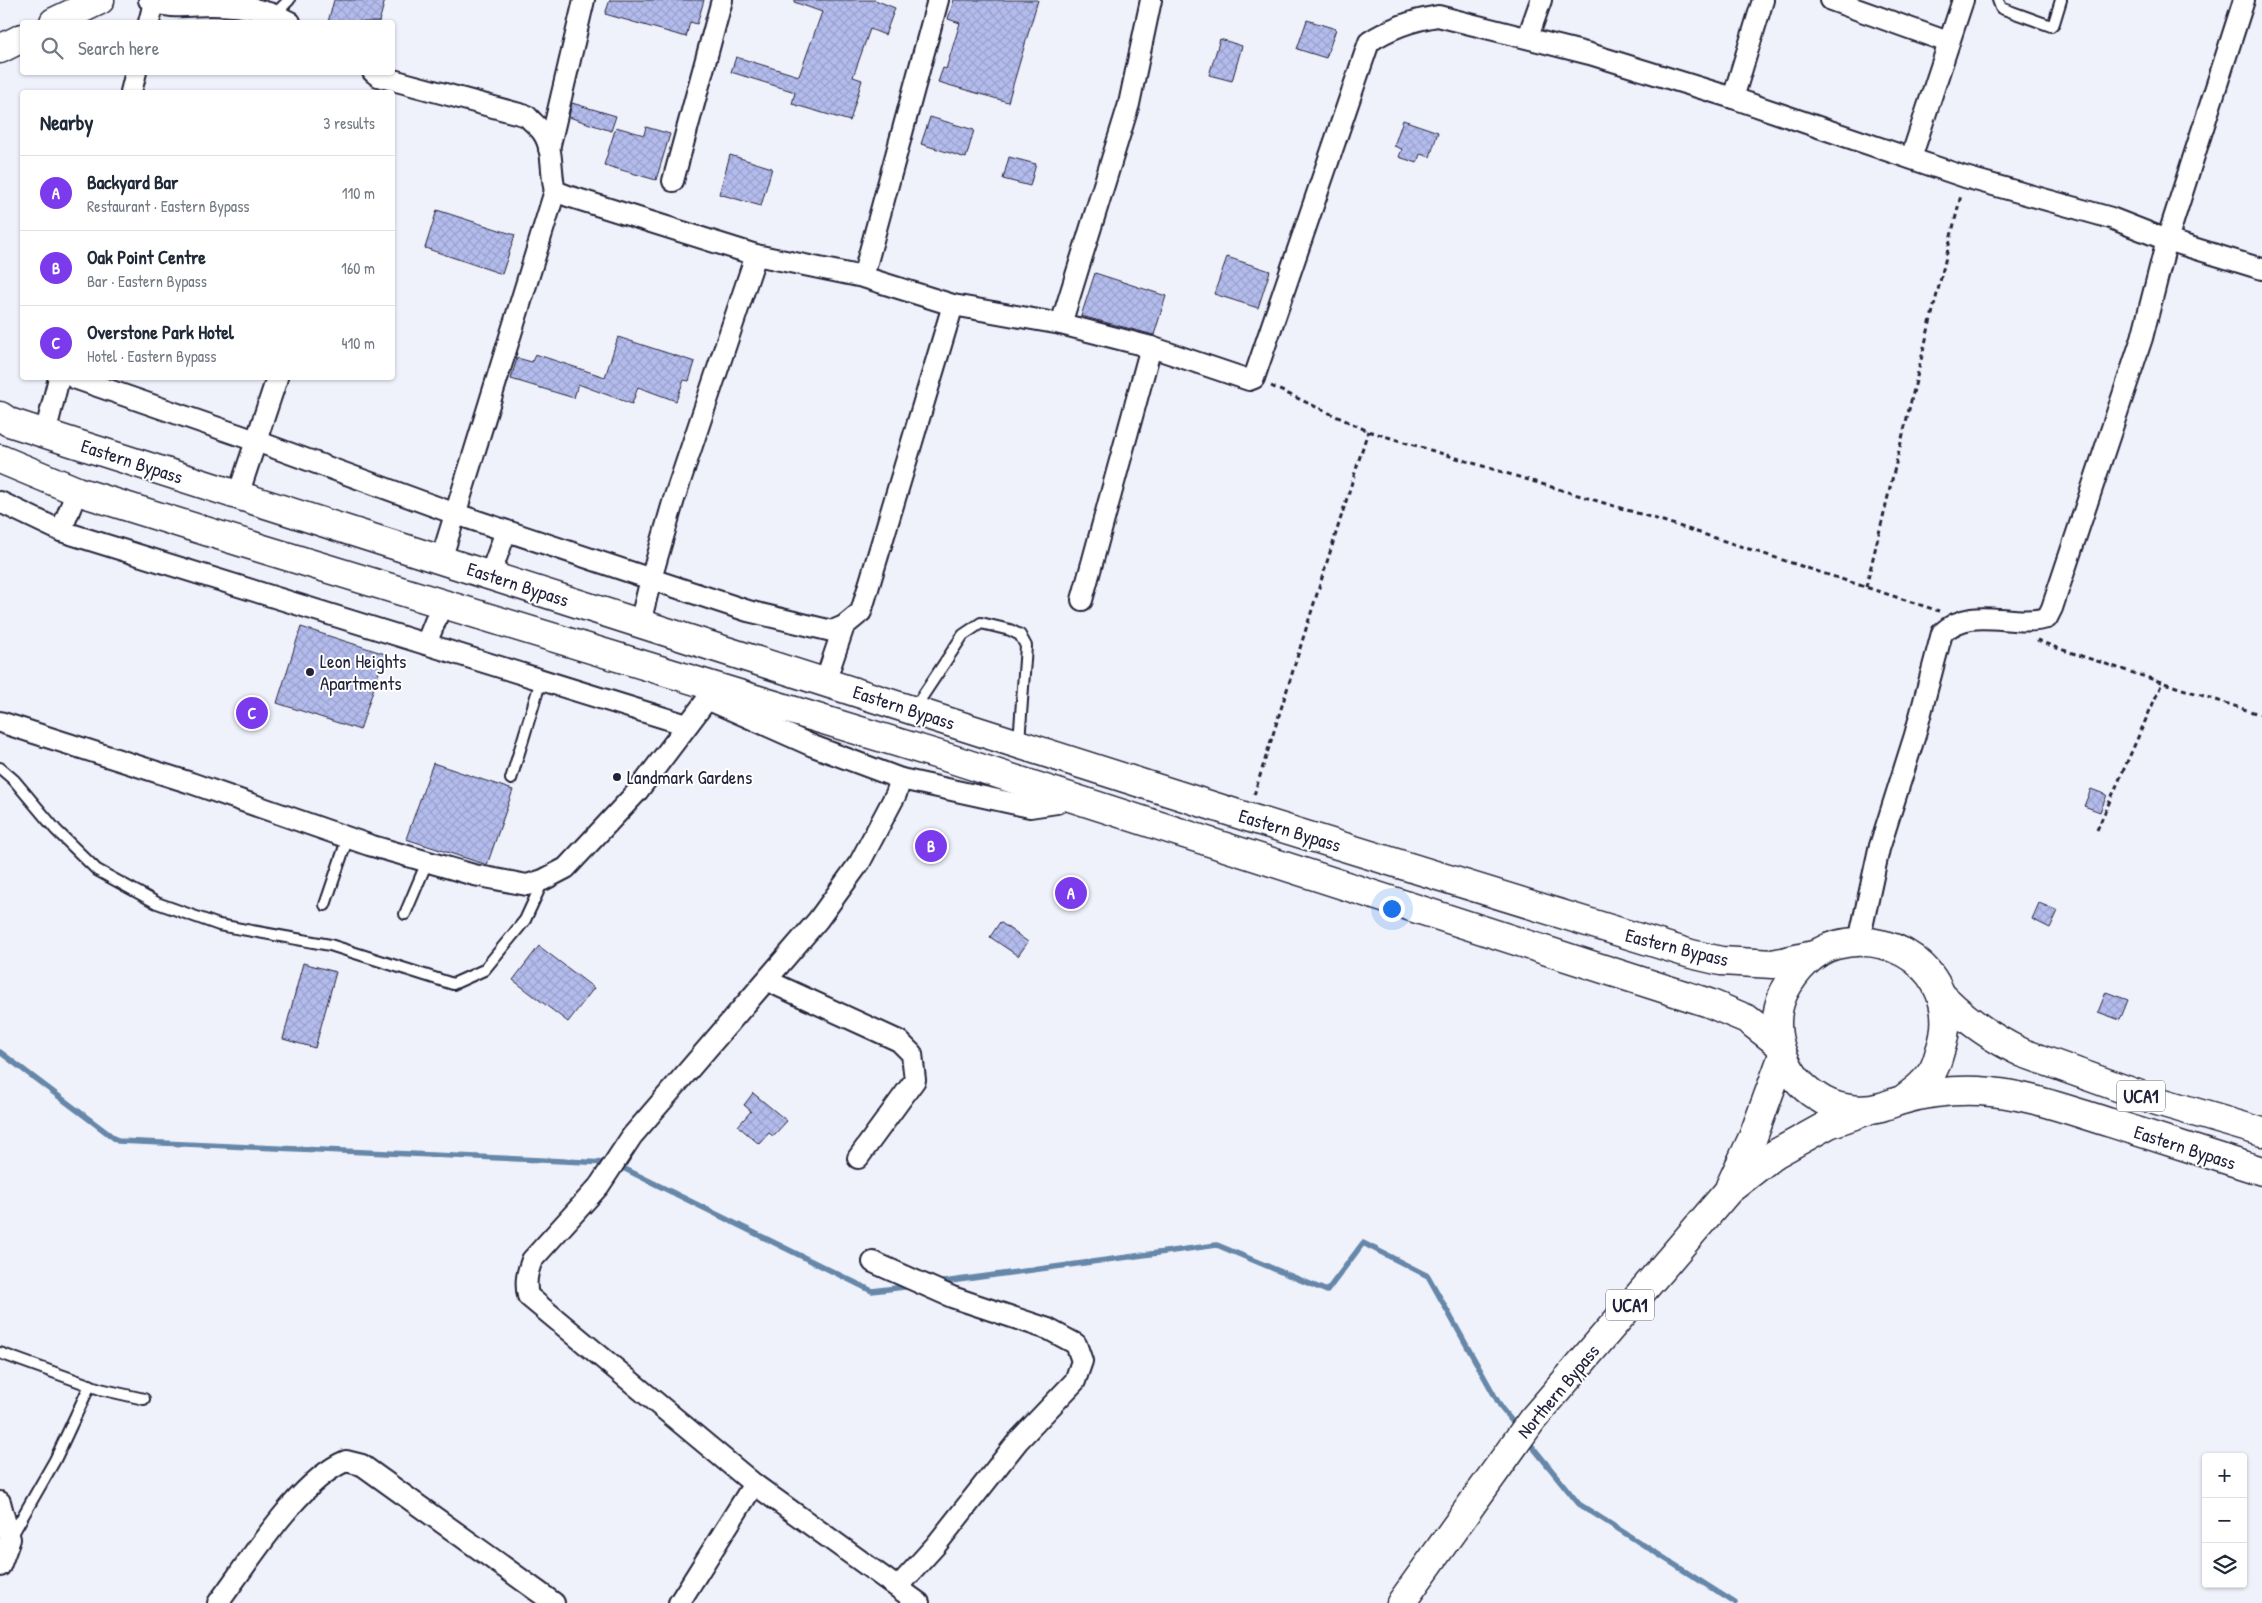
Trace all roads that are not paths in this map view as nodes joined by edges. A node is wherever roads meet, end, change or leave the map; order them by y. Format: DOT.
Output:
graph roads {
  1 [pos="100,0"];
  2 [pos="584,0"];
  3 [pos="722,0"];
  4 [pos="938,0"];
  5 [pos="1151,0"];
  6 [pos="1541,0"];
  7 [pos="1763,0"];
  8 [pos="1831,0"];
  9 [pos="1963,0"];
  10 [pos="1998,0"];
  11 [pos="2061,0"];
  12 [pos="2243,0"];
  13 [pos="152,1"];
  14 [pos="284,12"];
  15 [pos="58,20"];
  16 [pos="149,20"];
  17 [pos="1528,37"];
  18 [pos="20,39"];
  19 [pos="1948,42"];
  20 [pos="0,49"];
  21 [pos="135,75"];
  22 [pos="375,80"];
  23 [pos="132,90"];
  24 [pos="1733,98"];
  25 [pos="550,149"];
  26 [pos="1910,158"];
  27 [pos="673,181"];
  28 [pos="555,191"];
  29 [pos="2166,240"];
  30 [pos="756,255"];
  31 [pos="2262,270"];
  32 [pos="863,278"];
  33 [pos="953,305"];
  34 [pos="1061,324"];
  35 [pos="1151,348"];
  36 [pos="58,380"];
  37 [pos="80,380"];
  38 [pos="276,380"];
  39 [pos="0,416"];
  40 [pos="45,434"];
  41 [pos="256,441"];
  42 [pos="0,459"];
  43 [pos="77,490"];
  44 [pos="238,495"];
  45 [pos="0,502"];
  46 [pos="453,513"];
  47 [pos="61,531"];
  48 [pos="506,531"];
  49 [pos="441,560"];
  50 [pos="490,575"];
  51 [pos="651,580"];
  52 [pos="1082,600"];
  53 [pos="442,604"];
  54 [pos="640,623"];
  55 [pos="844,626"];
  56 [pos="426,644"];
  57 [pos="541,680"];
  58 [pos="825,682"];
  59 [pos="712,693"];
  60 [pos="914,710"];
  61 [pos="0,722"];
  62 [pos="687,725"];
  63 [pos="1019,744"];
  64 [pos="0,768"];
  65 [pos="511,779"];
  66 [pos="901,779"];
  67 [pos="1068,796"];
  68 [pos="348,837"];
  69 [pos="427,862"];
  70 [pos="543,880"];
  71 [pos="326,905"];
  72 [pos="405,914"];
  73 [pos="1859,941"];
  74 [pos="1814,956"];
  75 [pos="768,981"];
  76 [pos="1942,996"];
  77 [pos="1781,1049"];
  78 [pos="1902,1100"];
  79 [pos="1867,1110"];
  80 [pos="2262,1132"];
  81 [pos="858,1158"];
  82 [pos="2262,1171"];
  83 [pos="1729,1190"];
  84 [pos="873,1262"];
  85 [pos="0,1353"];
  86 [pos="90,1385"];
  87 [pos="144,1399"];
  88 [pos="754,1484"];
  89 [pos="0,1502"];
  90 [pos="10,1539"];
  91 [pos="0,1566"];
  92 [pos="898,1587"];
  93 [pos="218,1603"];
  94 [pos="554,1603"];
  95 [pos="679,1603"];
  96 [pos="918,1603"];
  97 [pos="1401,1603"];
  1 -- 15 [label="main road"];
  2 -- 25 [label="street"];
  3 -- 27 [label="street"];
  4 -- 32 [label="street"];
  5 -- 34 [label="street"];
  6 -- 17 [label="street"];
  7 -- 24 [label="street"];
  8 -- 19 [label="street"];
  9 -- 19 [label="street"];
  10 -- 11 [label="lane"];
  12 -- 29 [label="street"];
  13 -- 14 [label="street"];
  13 -- 16 [label="street"];
  17 -- 24 [label="street"];
  17 -- 35 [label="street"];
  18 -- 20 [label="main road"];
  19 -- 26 [label="street"];
  21 -- 23 [label="street"];
  22 -- 25 [label="street"];
  24 -- 26 [label="street"];
  25 -- 28 [label="street"];
  26 -- 29 [label="street"];
  28 -- 30 [label="street"];
  28 -- 46 [label="street"];
  29 -- 31 [label="street"];
  29 -- 73 [label="street"];
  30 -- 32 [label="street"];
  30 -- 51 [label="street"];
  32 -- 33 [label="street"];
  33 -- 34 [label="street"];
  33 -- 55 [label="street"];
  34 -- 35 [label="street"];
  35 -- 52 [label="street"];
  36 -- 40 [label="street"];
  37 -- 41 [label="street"];
  38 -- 41 [label="street"];
  39 -- 40 [label="main road, Eastern Bypass"];
  40 -- 44 [label="main road, Eastern Bypass"];
  41 -- 44 [label="street"];
  41 -- 46 [label="street"];
  42 -- 43 [label="main road, Eastern Bypass"];
  43 -- 47 [label="street"];
  43 -- 53 [label="main road, Eastern Bypass"];
  44 -- 49 [label="main road, Eastern Bypass"];
  45 -- 47 [label="street"];
  46 -- 48 [label="street"];
  46 -- 49 [label="street"];
  47 -- 56 [label="street"];
  48 -- 50 [label="street"];
  48 -- 51 [label="street"];
  49 -- 50 [label="main road, Eastern Bypass"];
  50 -- 54 [label="main road, Eastern Bypass"];
  51 -- 54 [label="street"];
  51 -- 55 [label="street"];
  53 -- 56 [label="street"];
  53 -- 59 [label="main road, Eastern Bypass"];
  54 -- 58 [label="main road, Eastern Bypass"];
  55 -- 58 [label="street"];
  56 -- 57 [label="street"];
  57 -- 62 [label="street"];
  57 -- 65 [label="lane"];
  58 -- 60 [label="main road, Eastern Bypass"];
  59 -- 62 [label="street"];
  59 -- 66 [label="street"];
  59 -- 67 [label="main road, Eastern Bypass"];
  60 -- 63 [label="main road, Eastern Bypass"];
  60 -- 63 [label="lane"];
  61 -- 68 [label="street"];
  62 -- 70 [label="street"];
  63 -- 74 [label="main road, Eastern Bypass"];
  64 -- 70 [label="lane"];
  66 -- 67 [label="street"];
  66 -- 75 [label="street"];
  67 -- 77 [label="main road, Eastern Bypass"];
  68 -- 69 [label="street"];
  68 -- 71 [label="lane"];
  69 -- 70 [label="street"];
  69 -- 72 [label="lane"];
  73 -- 74 [label="main road, Eastern Bypass"];
  73 -- 76 [label="main road, Eastern Bypass"];
  74 -- 77 [label="main road, Eastern Bypass"];
  75 -- 81 [label="street"];
  75 -- 88 [label="street"];
  76 -- 78 [label="main road, Eastern Bypass"];
  76 -- 80 [label="main road, Eastern Bypass / UCA1"];
  77 -- 79 [label="main road, Eastern Bypass"];
  77 -- 83 [label="main road, UCA1"];
  78 -- 79 [label="main road, Eastern Bypass"];
  78 -- 82 [label="main road, Eastern Bypass"];
  79 -- 83 [label="main road, UCA1"];
  83 -- 97 [label="main road, Northern Bypass / UCA1"];
  84 -- 92 [label="street"];
  85 -- 86 [label="lane"];
  86 -- 87 [label="lane"];
  86 -- 90 [label="lane"];
  88 -- 92 [label="street"];
  88 -- 95 [label="street"];
  89 -- 90 [label="street"];
  90 -- 91 [label="street"];
  92 -- 96 [label="street"];
  93 -- 94 [label="street"];
}
